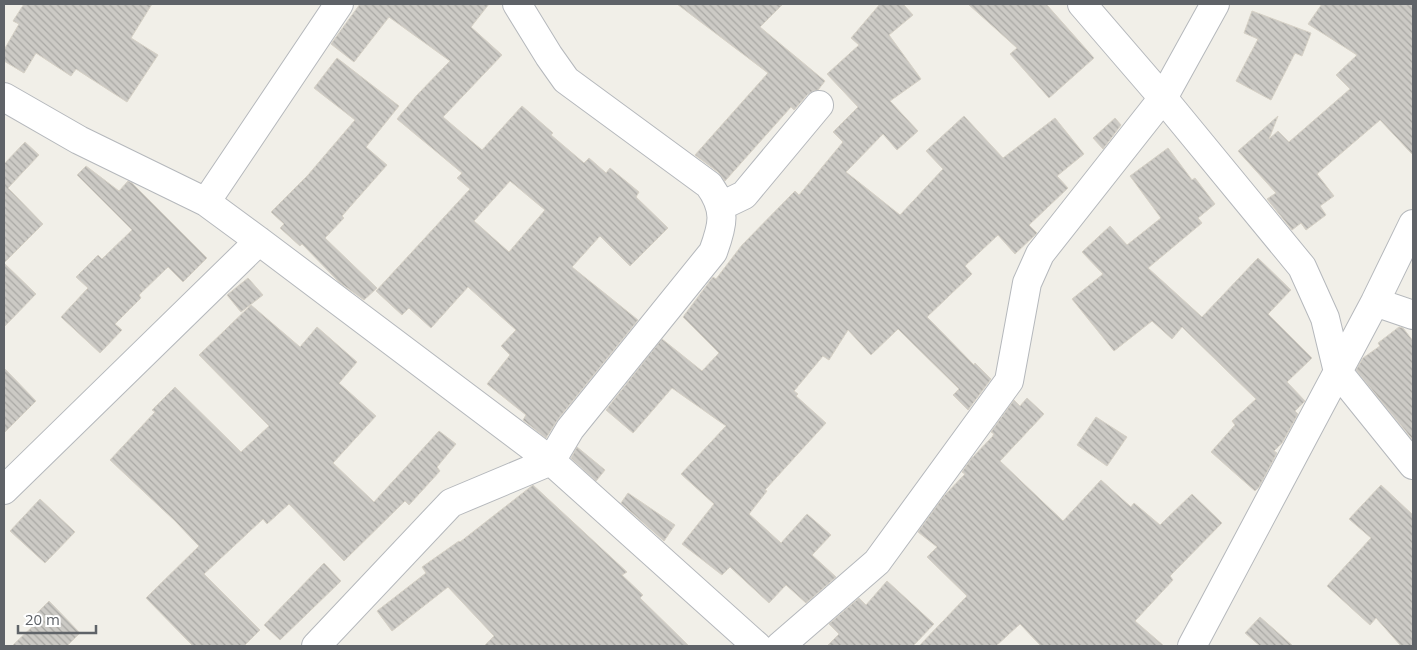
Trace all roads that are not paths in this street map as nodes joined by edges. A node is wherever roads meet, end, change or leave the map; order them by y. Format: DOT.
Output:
graph roads {
  1 [pos="339,4"];
  2 [pos="517,4"];
  3 [pos="1082,4"];
  4 [pos="1215,4"];
  5 [pos="4,98"];
  6 [pos="1163,98"];
  7 [pos="819,105"];
  8 [pos="206,202"];
  9 [pos="721,206"];
  10 [pos="1413,224"];
  11 [pos="259,241"];
  12 [pos="1375,302"];
  13 [pos="1413,315"];
  14 [pos="1338,372"];
  15 [pos="550,461"];
  16 [pos="1413,465"];
  17 [pos="4,490"];
  18 [pos="316,646"];
  19 [pos="757,646"];
  20 [pos="780,646"];
  21 [pos="1192,646"];
  1 -- 8 [label="street"];
  2 -- 9 [label="street"];
  3 -- 6 [label="street"];
  4 -- 6 [label="street"];
  5 -- 8 [label="street"];
  6 -- 14 [label="street"];
  6 -- 20 [label="street"];
  7 -- 9 [label="street"];
  8 -- 11 [label="street"];
  9 -- 15 [label="street"];
  10 -- 12 [label="street"];
  11 -- 15 [label="street"];
  11 -- 17 [label="street"];
  12 -- 13 [label="street"];
  12 -- 14 [label="street"];
  14 -- 16 [label="street"];
  14 -- 21 [label="street"];
  15 -- 18 [label="street"];
  15 -- 19 [label="street"];
}
